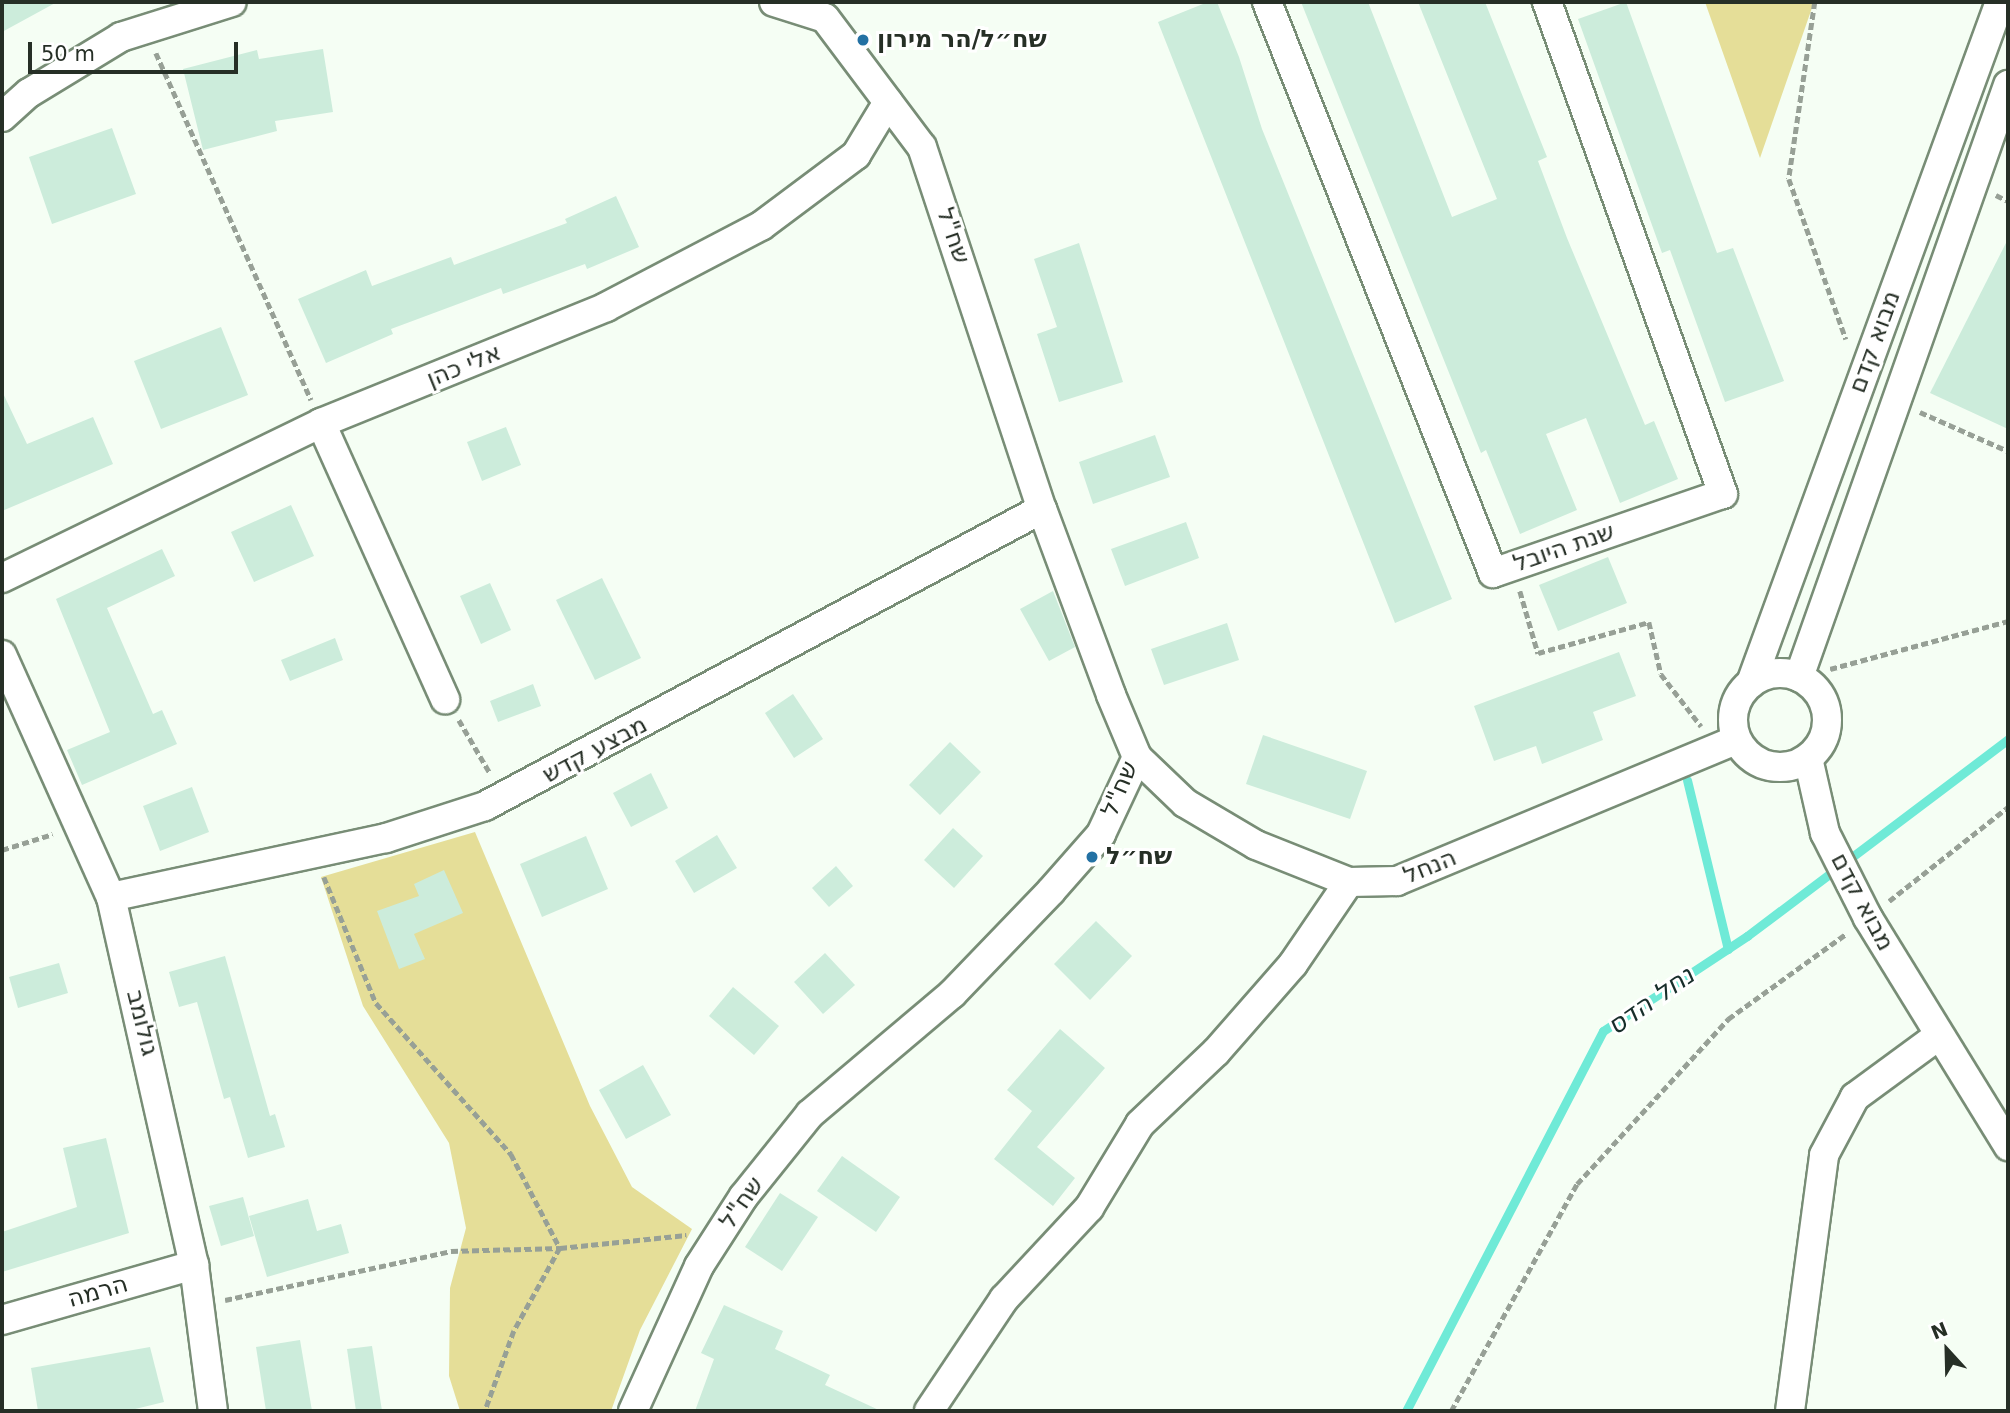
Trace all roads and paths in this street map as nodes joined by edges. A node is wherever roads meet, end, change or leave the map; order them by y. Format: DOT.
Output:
graph roads {
  1 [pos="232,2"];
  2 [pos="774,2"];
  3 [pos="1267,2"];
  4 [pos="1547,2"];
  5 [pos="1815,2"];
  6 [pos="2000,2"];
  7 [pos="833,10"];
  8 [pos="145,30"];
  9 [pos="2008,85"];
  10 [pos="888,102"];
  11 [pos="2,117"];
  12 [pos="1861,382"];
  13 [pos="1894,401"];
  14 [pos="321,423"];
  15 [pos="2008,451"];
  16 [pos="1042,509"];
  17 [pos="1513,566"];
  18 [pos="2,578"];
  19 [pos="2008,621"];
  20 [pos="2,655"];
  21 [pos="1799,677"];
  22 [pos="1751,683"];
  23 [pos="445,699"];
  24 [pos="1727,744"];
  25 [pos="1138,757"];
  26 [pos="1808,758"];
  27 [pos="505,796"];
  28 [pos="2008,807"];
  29 [pos="80,825"];
  30 [pos="2,850"];
  31 [pos="314,853"];
  32 [pos="1349,883"];
  33 [pos="111,897"];
  34 [pos="1860,916"];
  35 [pos="1938,1037"];
  36 [pos="2008,1146"];
  37 [pos="2008,1165"];
  38 [pos="722,1232"];
  39 [pos="560,1248"];
  40 [pos="194,1265"];
  41 [pos="200,1306"];
  42 [pos="2,1320"];
  43 [pos="213,1411"];
  44 [pos="485,1411"];
  45 [pos="634,1411"];
  46 [pos="929,1411"];
  47 [pos="1451,1411"];
  48 [pos="1790,1411"];
  1 -- 8 [label="street"];
  2 -- 7 [label="street"];
  3 -- 17 [label="street, שנת היובל"];
  4 -- 17 [label="street, שנת היובל"];
  5 -- 12 [label="path"];
  6 -- 12 [label="street, מבוא קדם"];
  7 -- 10 [label="street, שח\"ל"];
  8 -- 11 [label="street"];
  8 -- 14 [label="path"];
  9 -- 13 [label="street, מבוא קדם"];
  10 -- 14 [label="street, אלי כהן"];
  10 -- 16 [label="street, שח\"ל"];
  12 -- 22 [label="street, מבוא קדם"];
  13 -- 15 [label="path"];
  13 -- 21 [label="street, מבוא קדם"];
  14 -- 18 [label="street, אלי כהן"];
  14 -- 23 [label="street"];
  16 -- 25 [label="street, שח\"ל"];
  16 -- 27 [label="street, מבצע קדש"];
  17 -- 24 [label="path"];
  19 -- 21 [label="path"];
  20 -- 29 [label="street, גולומב"];
  21 -- 22 [label="street"];
  21 -- 26 [label="street"];
  22 -- 24 [label="street"];
  23 -- 27 [label="path"];
  24 -- 26 [label="street"];
  24 -- 32 [label="street, הנחל"];
  25 -- 32 [label="street, הנחל"];
  25 -- 38 [label="street, שח\"ל"];
  26 -- 34 [label="street, מבוא קדם"];
  27 -- 31 [label="street, מבצע קדש"];
  28 -- 34 [label="path"];
  29 -- 30 [label="path"];
  29 -- 33 [label="street, גולומב"];
  31 -- 33 [label="street, מבצע קדש"];
  31 -- 39 [label="path"];
  32 -- 46 [label="street"];
  33 -- 40 [label="street, גולומב"];
  34 -- 35 [label="street, מבוא קדם"];
  34 -- 47 [label="path"];
  35 -- 36 [label="street, מבוא קדם"];
  35 -- 37 [label="street, מבוא קדם"];
  35 -- 48 [label="street"];
  38 -- 39 [label="path"];
  38 -- 45 [label="street, שח\"ל"];
  39 -- 41 [label="path"];
  39 -- 44 [label="path"];
  40 -- 41 [label="street, גולומב"];
  40 -- 42 [label="street, הרמה"];
  41 -- 43 [label="street, גולומב"];
}
